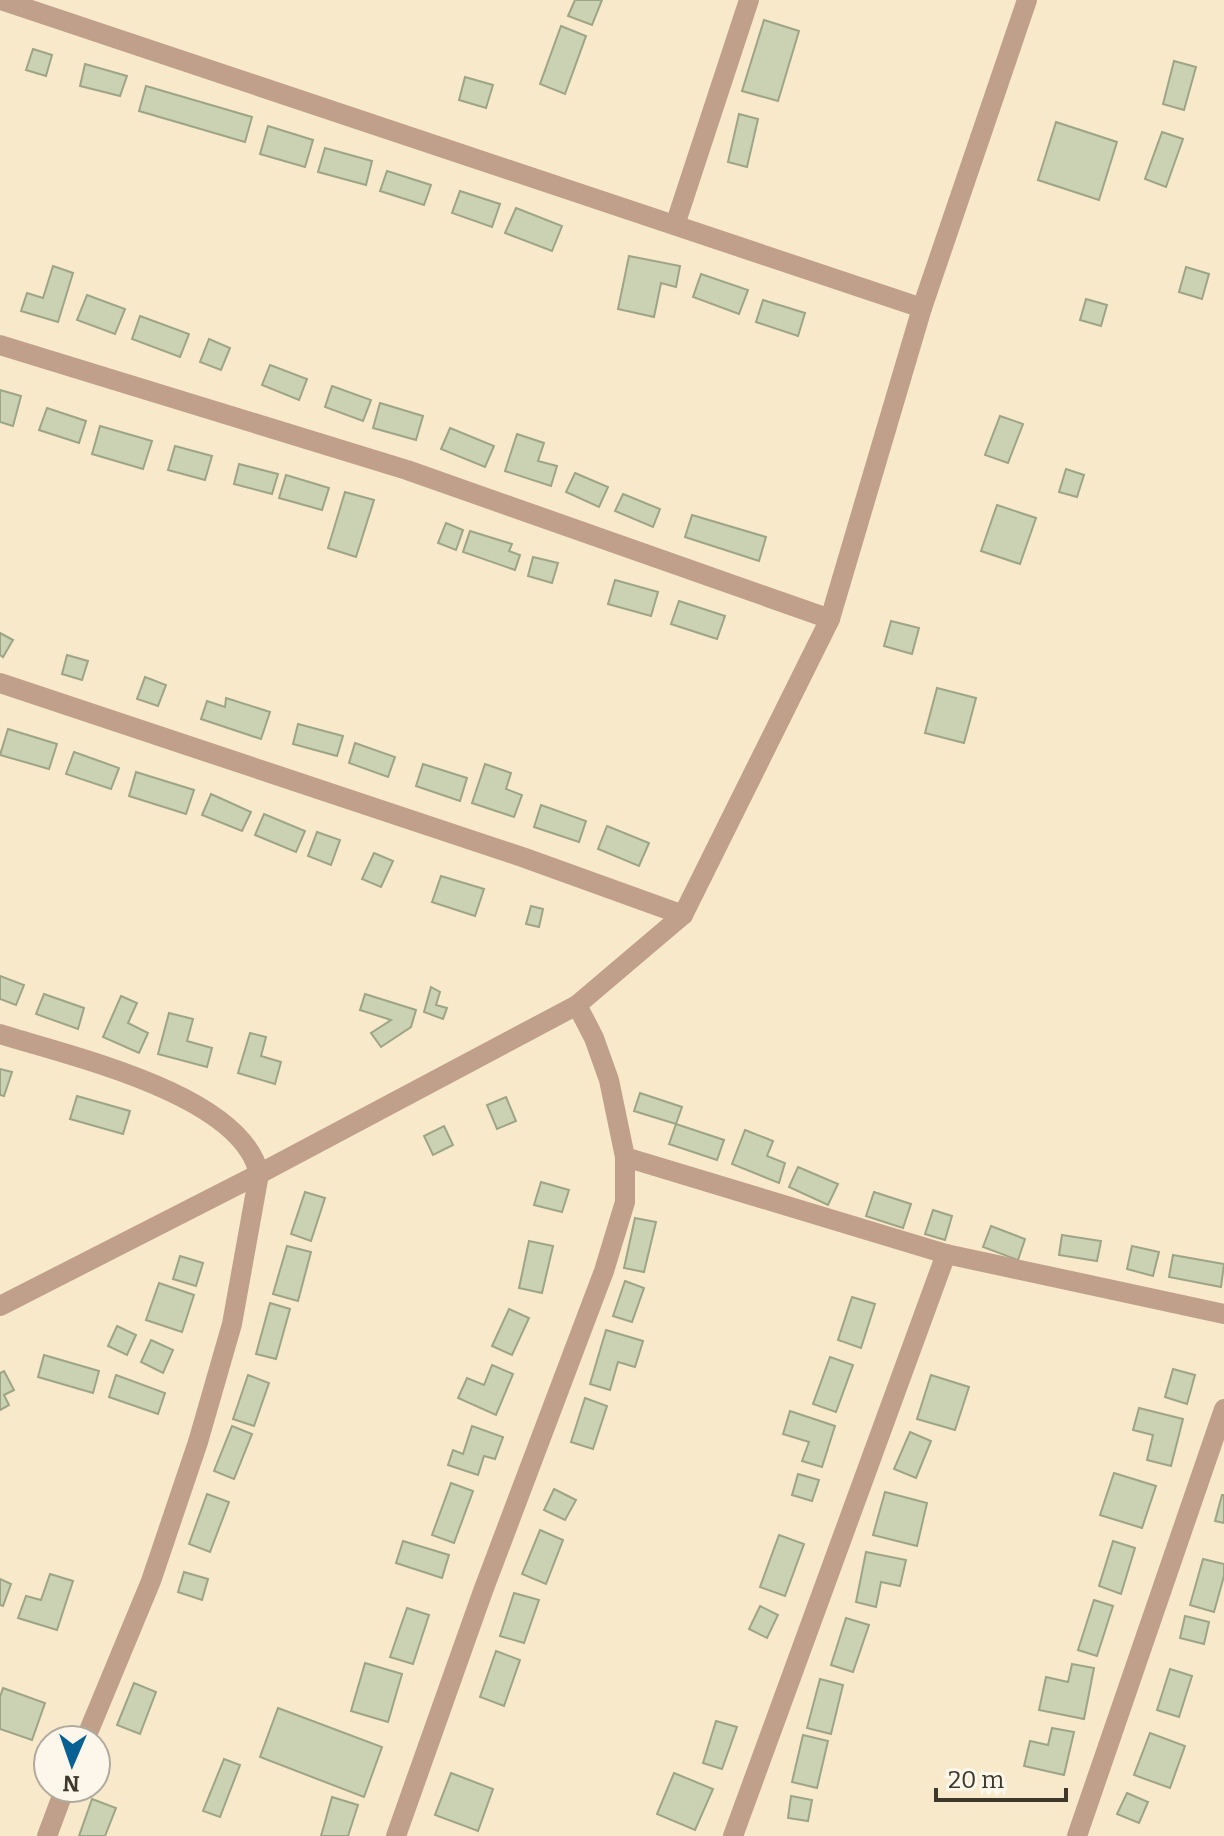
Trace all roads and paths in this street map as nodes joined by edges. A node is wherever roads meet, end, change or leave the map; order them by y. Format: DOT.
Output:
graph roads {
  1 [pos="1,0"];
  2 [pos="749,0"];
  3 [pos="1027,0"];
  4 [pos="675,225"];
  5 [pos="922,308"];
  6 [pos="0,345"];
  7 [pos="830,619"];
  8 [pos="0,683"];
  9 [pos="683,915"];
  10 [pos="577,1005"];
  11 [pos="0,1034"];
  12 [pos="625,1157"];
  13 [pos="259,1174"];
  14 [pos="946,1254"];
  15 [pos="0,1306"];
  16 [pos="1224,1314"];
  17 [pos="1224,1409"];
  18 [pos="92,1724"];
  19 [pos="59,1804"];
  20 [pos="47,1836"];
  21 [pos="396,1836"];
  22 [pos="733,1836"];
  23 [pos="1077,1836"];
  1 -- 4 [label="street"];
  2 -- 4 [label="street"];
  3 -- 5 [label="street"];
  4 -- 5 [label="street"];
  5 -- 7 [label="street"];
  6 -- 7 [label="street"];
  7 -- 9 [label="street"];
  8 -- 9 [label="street"];
  9 -- 10 [label="street"];
  10 -- 12 [label="street"];
  10 -- 13 [label="street"];
  11 -- 13 [label="street"];
  12 -- 14 [label="street"];
  12 -- 21 [label="street"];
  13 -- 15 [label="street"];
  13 -- 18 [label="street"];
  14 -- 16 [label="street"];
  14 -- 22 [label="street"];
  17 -- 23 [label="street"];
  19 -- 20 [label="street"];
}
